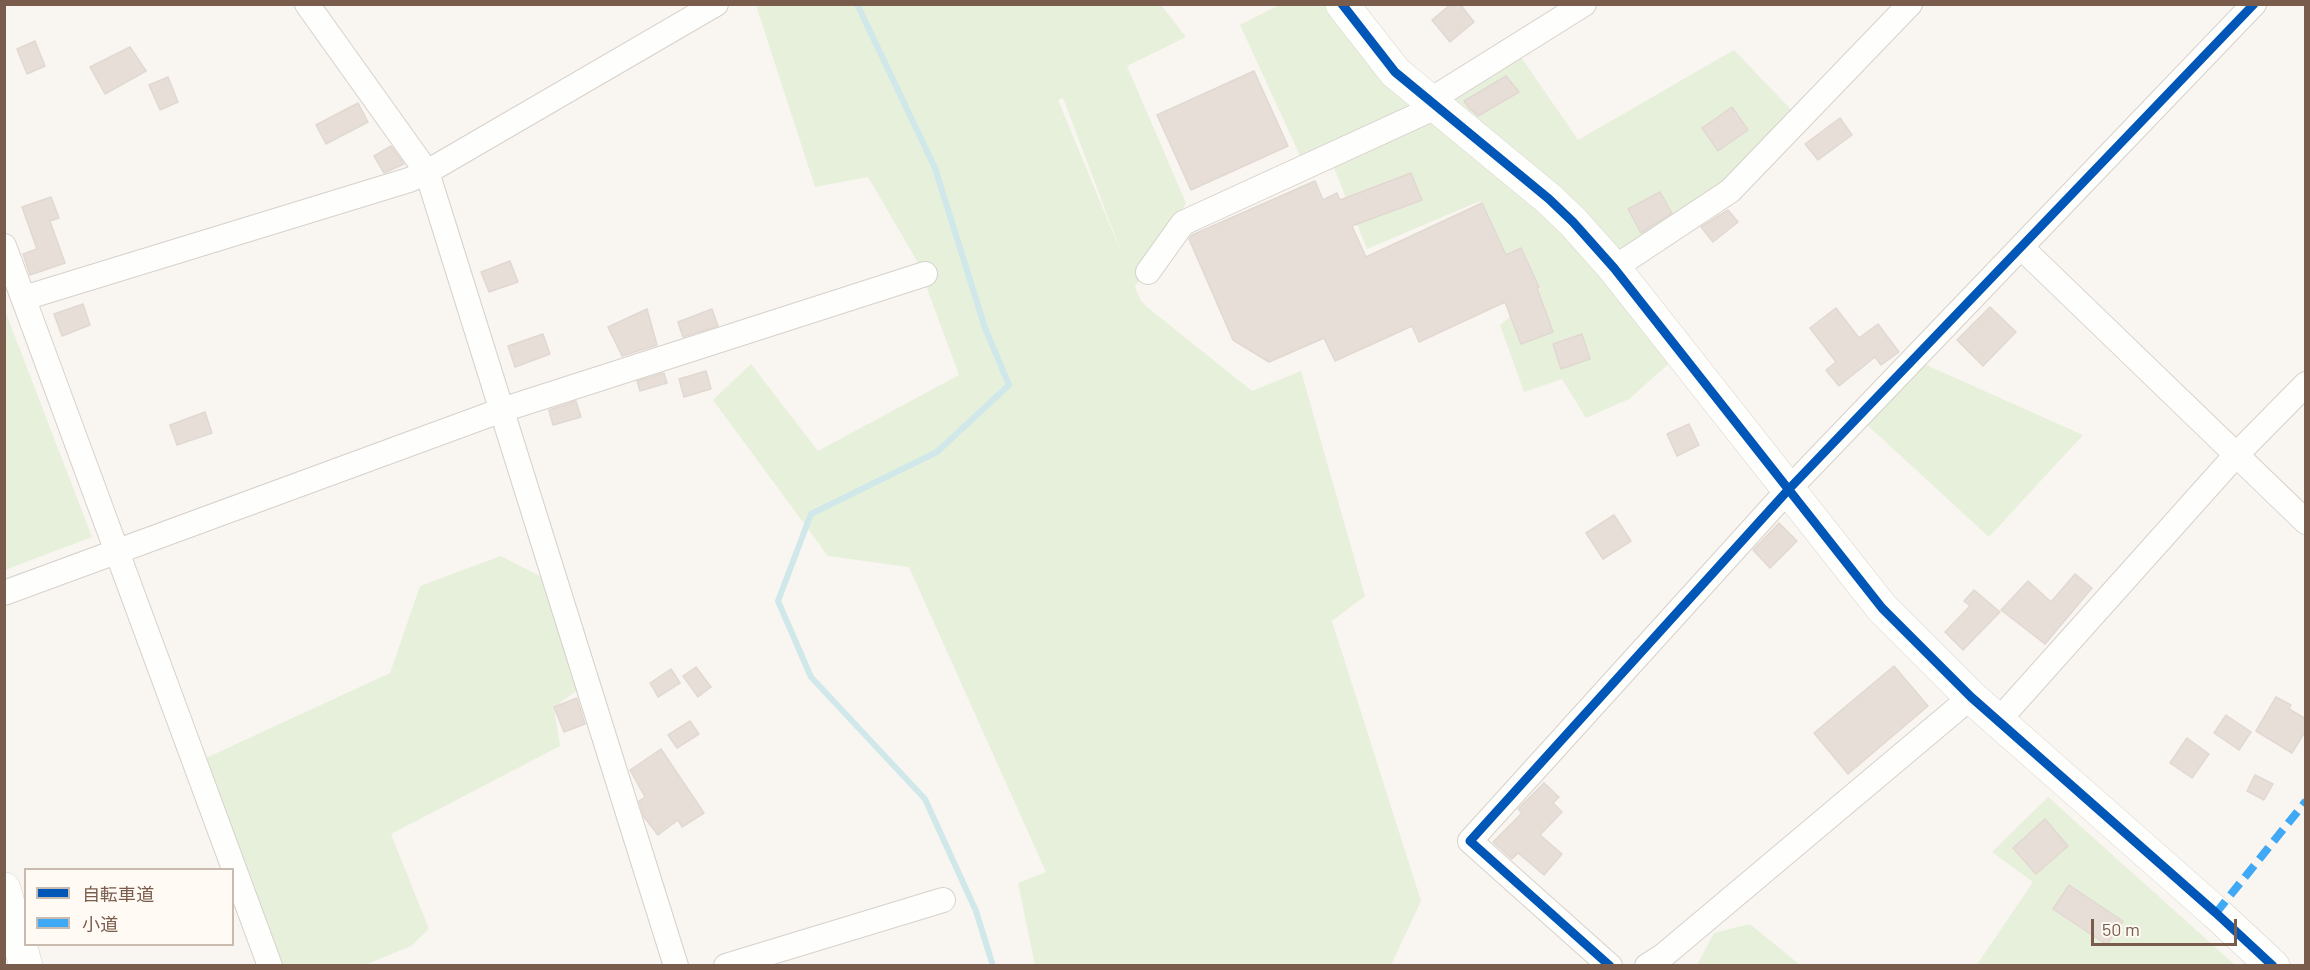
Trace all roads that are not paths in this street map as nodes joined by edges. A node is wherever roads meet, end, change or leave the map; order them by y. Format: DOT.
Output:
graph roads {
  1 [pos="306,4"];
  2 [pos="716,4"];
  3 [pos="1342,4"];
  4 [pos="1584,4"];
  5 [pos="1910,4"];
  6 [pos="2254,4"];
  7 [pos="1432,104"];
  8 [pos="427,172"];
  9 [pos="4,246"];
  10 [pos="2022,248"];
  11 [pos="1614,268"];
  12 [pos="1148,272"];
  13 [pos="925,274"];
  14 [pos="24,298"];
  15 [pos="2306,384"];
  16 [pos="502,410"];
  17 [pos="2236,455"];
  18 [pos="1789,489"];
  19 [pos="2306,522"];
  20 [pos="117,550"];
  21 [pos="4,593"];
  22 [pos="1971,698"];
  23 [pos="1998,721"];
  24 [pos="234,868"];
  25 [pos="234,868"];
  26 [pos="4,889"];
  27 [pos="943,900"];
  28 [pos="26,966"];
  29 [pos="270,966"];
  30 [pos="676,966"];
  31 [pos="726,966"];
  32 [pos="1610,966"];
  33 [pos="1647,966"];
  34 [pos="2272,966"];
  1 -- 8 [label="street"];
  2 -- 8 [label="street"];
  3 -- 7 [label="street"];
  4 -- 7 [label="street"];
  5 -- 11 [label="street"];
  6 -- 10 [label="street"];
  7 -- 11 [label="street"];
  7 -- 12 [label="street"];
  8 -- 14 [label="street"];
  8 -- 16 [label="street"];
  9 -- 14 [label="street"];
  10 -- 17 [label="street"];
  10 -- 18 [label="street"];
  11 -- 18 [label="street"];
  13 -- 16 [label="street"];
  14 -- 20 [label="street"];
  15 -- 17 [label="street"];
  16 -- 20 [label="street"];
  16 -- 30 [label="street"];
  17 -- 19 [label="street"];
  17 -- 23 [label="street"];
  18 -- 22 [label="street"];
  18 -- 32 [label="street"];
  20 -- 21 [label="street"];
  20 -- 24 [label="street"];
  22 -- 23 [label="street"];
  22 -- 33 [label="street"];
  23 -- 34 [label="street"];
  25 -- 29 [label="street"];
  26 -- 28 [label="street"];
  27 -- 31 [label="street"];
}
